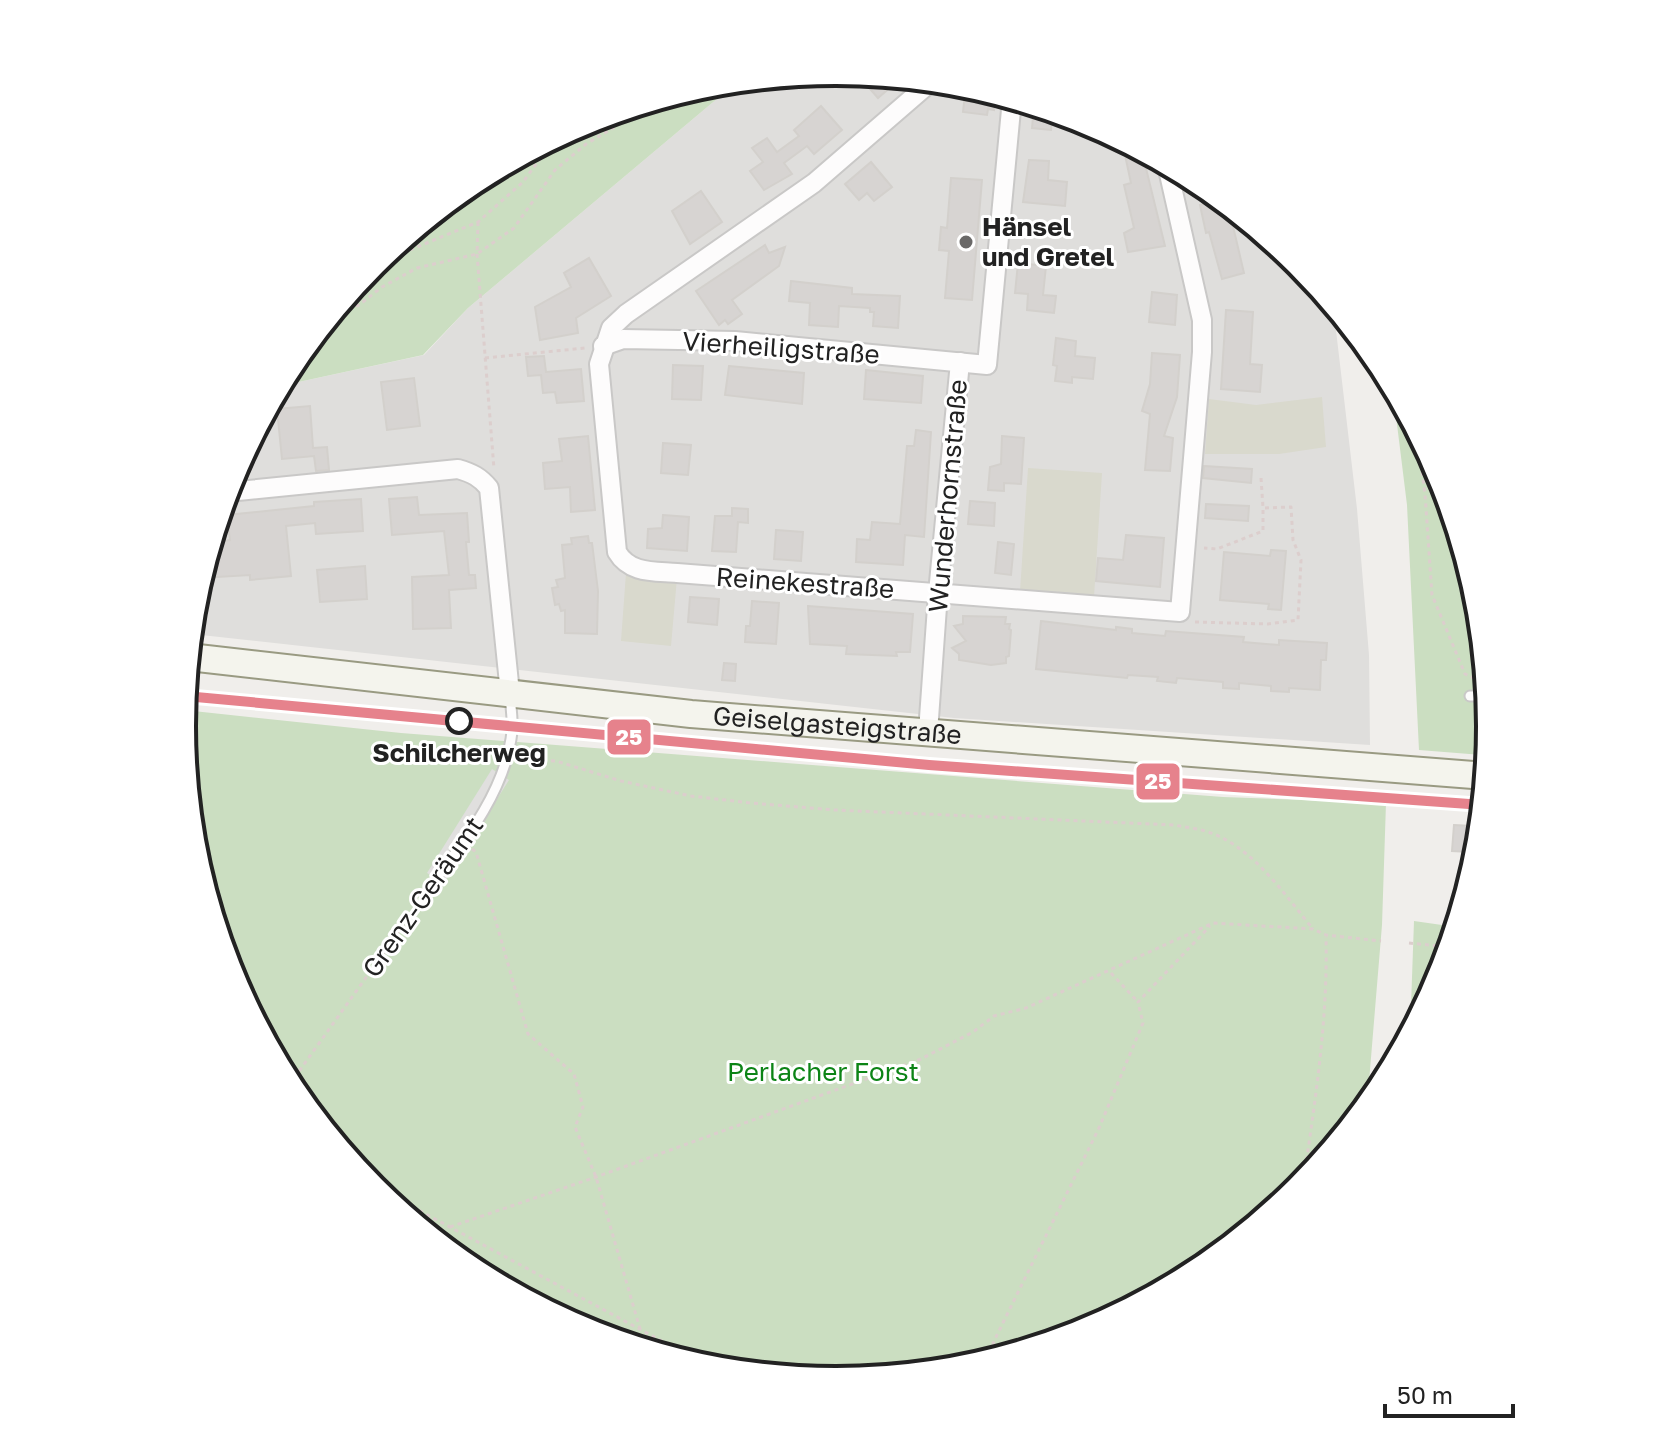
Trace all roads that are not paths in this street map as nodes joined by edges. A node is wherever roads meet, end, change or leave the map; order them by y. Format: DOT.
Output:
graph roads {
  1 [pos="920,91"];
  2 [pos="1011,111"];
  3 [pos="1171,181"];
  4 [pos="603,346"];
  5 [pos="960,362"];
  6 [pos="241,491"];
  7 [pos="938,593"];
  8 [pos="200,658"];
  9 [pos="510,693"];
  10 [pos="928,732"];
  11 [pos="1474,775"];
  12 [pos="436,879"];
  1 -- 4 [label="street"];
  2 -- 5 [label="street, Wunderhornstraße"];
  3 -- 7 [label="street, Reinekestraße"];
  4 -- 5 [label="street, Vierheiligstraße"];
  4 -- 7 [label="street, Reinekestraße"];
  5 -- 7 [label="street, Wunderhornstraße"];
  6 -- 9 [label="street"];
  7 -- 10 [label="street, Wunderhornstraße"];
  8 -- 9 [label="main road, Geiselgasteigstraße"];
  9 -- 10 [label="main road, Geiselgasteigstraße"];
  9 -- 12 [label="lane, Grenz-Geräumt"];
  10 -- 11 [label="main road, Geiselgasteigstraße"];
}
